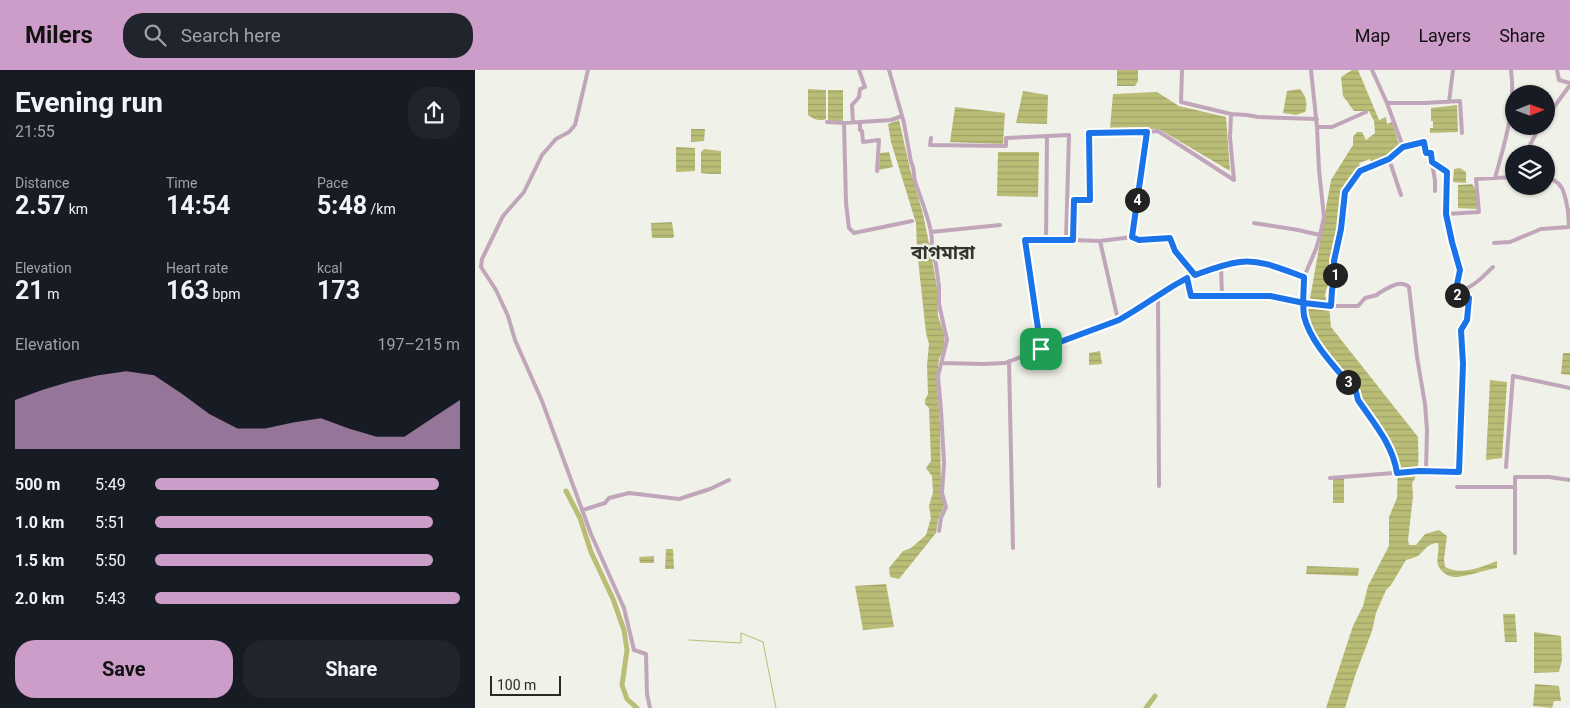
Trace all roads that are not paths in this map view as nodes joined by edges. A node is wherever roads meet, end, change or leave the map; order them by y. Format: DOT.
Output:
graph roads {
  1 [pos="587,70"];
  2 [pos="859,70"];
  3 [pos="889,70"];
  4 [pos="1182,70"];
  5 [pos="1311,70"];
  6 [pos="1372,70"];
  7 [pos="1453,70"];
  8 [pos="1511,70"];
  9 [pos="1557,70"];
  10 [pos="1570,84"];
  11 [pos="1449,102"];
  12 [pos="1387,103"];
  13 [pos="1555,105"];
  14 [pos="1366,112"];
  15 [pos="1231,114"];
  16 [pos="902,116"];
  17 [pos="1317,118"];
  18 [pos="827,122"];
  19 [pos="853,122"];
  20 [pos="860,122"];
  21 [pos="843,123"];
  22 [pos="1317,127"];
  23 [pos="1147,132"];
  24 [pos="1462,133"];
  25 [pos="1047,136"];
  26 [pos="931,138"];
  27 [pos="1403,147"];
  28 [pos="1389,159"];
  29 [pos="1432,162"];
  30 [pos="877,171"];
  31 [pos="1505,177"];
  32 [pos="1495,178"];
  33 [pos="1555,181"];
  34 [pos="1435,191"];
  35 [pos="1401,194"];
  36 [pos="1569,211"];
  37 [pos="1446,214"];
  38 [pos="912,221"];
  39 [pos="1253,223"];
  40 [pos="1000,225"];
  41 [pos="931,232"];
  42 [pos="1320,235"];
  43 [pos="1132,237"];
  44 [pos="1046,240"];
  45 [pos="1067,240"];
  46 [pos="1073,240"];
  47 [pos="1100,241"];
  48 [pos="1494,243"];
  49 [pos="1221,266"];
  50 [pos="1493,267"];
  51 [pos="1195,275"];
  52 [pos="1304,277"];
  53 [pos="1187,278"];
  54 [pos="1457,290"];
  55 [pos="1158,296"];
  56 [pos="1223,296"];
  57 [pos="1305,303"];
  58 [pos="1331,306"];
  59 [pos="1119,320"];
  60 [pos="1041,349"];
  61 [pos="1009,361"];
  62 [pos="942,363"];
  63 [pos="1570,388"];
  64 [pos="1506,467"];
  65 [pos="1426,471"];
  66 [pos="1397,473"];
  67 [pos="1330,478"];
  68 [pos="729,480"];
  69 [pos="1570,480"];
  70 [pos="1159,486"];
  71 [pos="1457,487"];
  72 [pos="1515,487"];
  73 [pos="583,510"];
  74 [pos="939,531"];
  75 [pos="1013,548"];
  76 [pos="1515,553"];
  77 [pos="650,708"];
  1 -- 73 [label="street"];
  2 -- 19 [label="street"];
  3 -- 16 [label="street"];
  4 -- 15 [label="street"];
  5 -- 17 [label="street"];
  6 -- 12 [label="street"];
  7 -- 11 [label="street"];
  8 -- 32 [label="street"];
  9 -- 10 [label="street"];
  10 -- 13 [label="street"];
  11 -- 12 [label="street"];
  11 -- 24 [label="street"];
  12 -- 27 [label="street"];
  14 -- 22 [label="street"];
  15 -- 17 [label="street"];
  15 -- 23 [label="street"];
  16 -- 20 [label="street"];
  16 -- 41 [label="street"];
  17 -- 22 [label="street"];
  18 -- 21 [label="street"];
  19 -- 20 [label="street"];
  19 -- 21 [label="street"];
  20 -- 30 [label="street"];
  21 -- 38 [label="street"];
  22 -- 42 [label="street"];
  23 -- 43 [label="street"];
  23 -- 46 [label="street"];
  25 -- 26 [label="street"];
  25 -- 44 [label="street"];
  25 -- 45 [label="street"];
  27 -- 28 [label="street"];
  27 -- 29 [label="street"];
  28 -- 35 [label="street"];
  28 -- 58 [label="street"];
  29 -- 34 [label="street"];
  29 -- 37 [label="street"];
  31 -- 32 [label="street"];
  32 -- 37 [label="street"];
  33 -- 36 [label="street"];
  36 -- 48 [label="street"];
  37 -- 54 [label="street"];
  39 -- 42 [label="street"];
  40 -- 41 [label="street"];
  41 -- 62 [label="street"];
  42 -- 52 [label="street"];
  43 -- 47 [label="street"];
  43 -- 51 [label="street"];
  44 -- 45 [label="street"];
  44 -- 60 [label="street"];
  45 -- 46 [label="street"];
  46 -- 47 [label="street"];
  47 -- 59 [label="street"];
  49 -- 51 [label="street"];
  49 -- 52 [label="street"];
  49 -- 56 [label="street"];
  50 -- 54 [label="street"];
  51 -- 53 [label="street"];
  52 -- 57 [label="street"];
  53 -- 55 [label="street"];
  53 -- 56 [label="street"];
  54 -- 65 [label="street"];
  55 -- 59 [label="street"];
  55 -- 70 [label="street"];
  56 -- 57 [label="street"];
  57 -- 58 [label="street"];
  57 -- 66 [label="street"];
  58 -- 65 [label="street"];
  59 -- 60 [label="street"];
  60 -- 61 [label="street"];
  61 -- 62 [label="street"];
  61 -- 75 [label="street"];
  62 -- 74 [label="street"];
  63 -- 64 [label="street"];
  65 -- 66 [label="street"];
  66 -- 67 [label="street"];
  68 -- 73 [label="street"];
  69 -- 72 [label="street"];
  71 -- 72 [label="street"];
  72 -- 76 [label="street"];
  73 -- 77 [label="street"];
}
